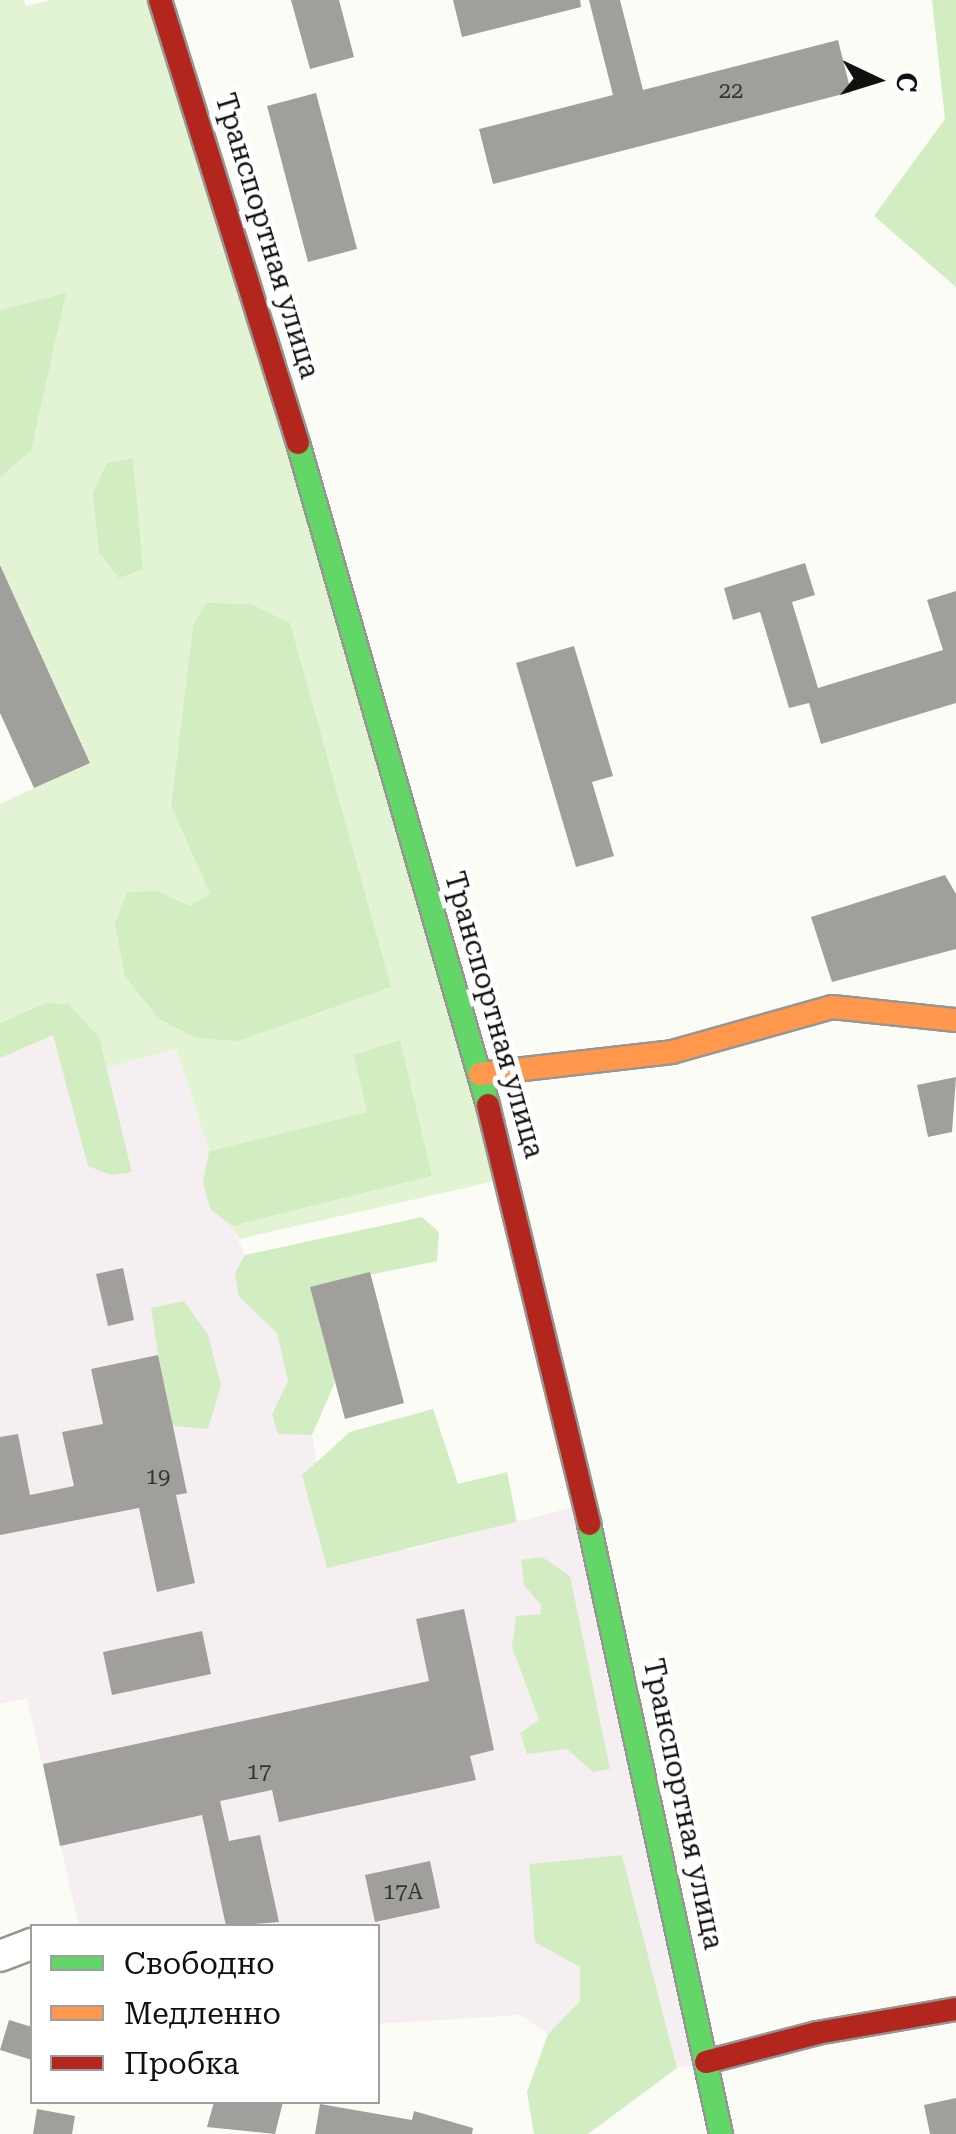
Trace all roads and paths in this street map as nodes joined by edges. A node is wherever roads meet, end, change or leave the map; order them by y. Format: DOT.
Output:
graph roads {
  1 [pos="160,0"];
  2 [pos="956,1020"];
  3 [pos="480,1074"];
  4 [pos="30,1945"];
  5 [pos="0,1956"];
  6 [pos="956,2009"];
  7 [pos="706,2062"];
  8 [pos="721,2134"];
  1 -- 3 [label="main road, Транспортная улица"];
  2 -- 3 [label="main road"];
  3 -- 7 [label="main road, Транспортная улица"];
  4 -- 5 [label="street"];
  6 -- 7 [label="main road"];
  7 -- 8 [label="main road, Транспортная улица"];
}
